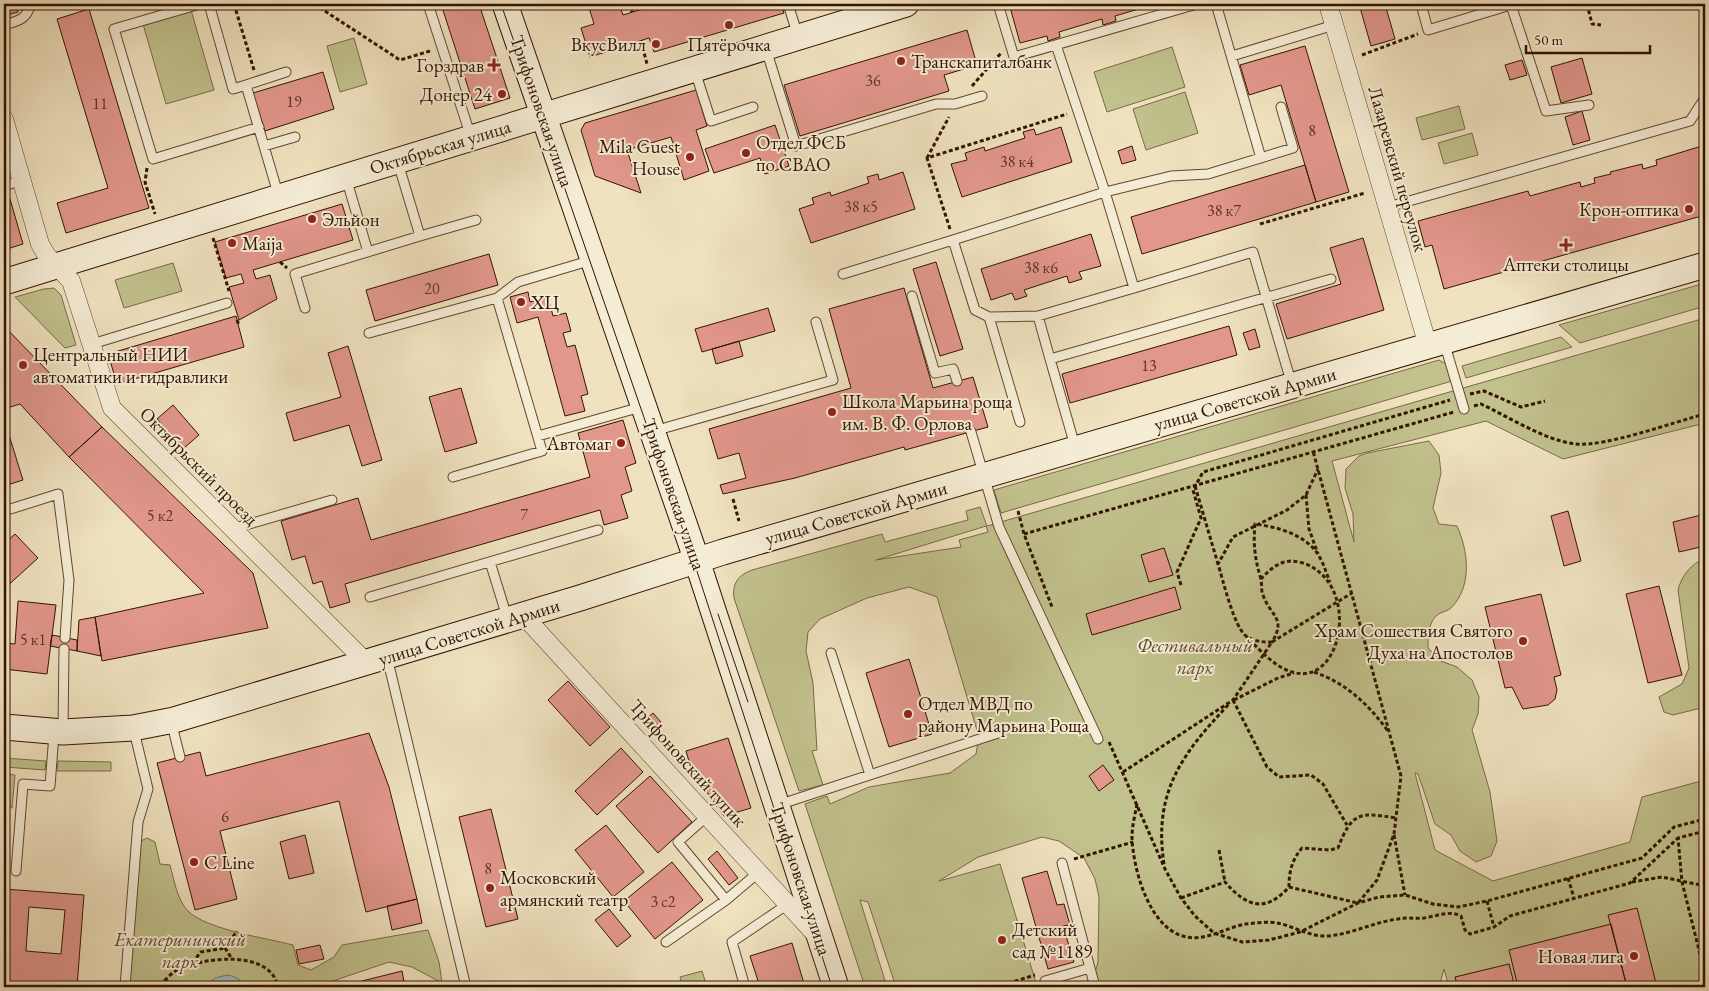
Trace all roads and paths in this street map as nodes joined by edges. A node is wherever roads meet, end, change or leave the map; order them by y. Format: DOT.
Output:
graph roads {
  1 [pos="200,4"];
  2 [pos="209,4"];
  3 [pos="234,4"];
  4 [pos="314,4"];
  5 [pos="428,4"];
  6 [pos="505,4"];
  7 [pos="630,4"];
  8 [pos="788,4"];
  9 [pos="906,4"];
  10 [pos="998,4"];
  11 [pos="1197,4"];
  12 [pos="1216,4"];
  13 [pos="1328,4"];
  14 [pos="1420,4"];
  15 [pos="1587,4"];
  16 [pos="1513,5"];
  17 [pos="30,6"];
  18 [pos="632,12"];
  19 [pos="4,24"];
  20 [pos="1334,25"];
  21 [pos="1601,25"];
  22 [pos="1428,30"];
  23 [pos="798,36"];
  24 [pos="641,41"];
  25 [pos="1056,45"];
  26 [pos="765,46"];
  27 [pos="442,48"];
  28 [pos="1362,55"];
  29 [pos="1232,56"];
  30 [pos="1705,60"];
  31 [pos="647,64"];
  32 [pos="694,68"];
  33 [pos="1705,71"];
  34 [pos="286,72"];
  35 [pos="257,81"];
  36 [pos="246,85"];
  37 [pos="982,96"];
  38 [pos="1705,98"];
  39 [pos="1589,105"];
  40 [pos="753,107"];
  41 [pos="1281,108"];
  42 [pos="1078,111"];
  43 [pos="542,114"];
  44 [pos="4,119"];
  45 [pos="259,127"];
  46 [pos="295,137"];
  47 [pos="471,137"];
  48 [pos="264,146"];
  49 [pos="1261,158"];
  50 [pos="397,160"];
  51 [pos="10,162"];
  52 [pos="148,162"];
  53 [pos="345,176"];
  54 [pos="21,180"];
  55 [pos="4,186"];
  56 [pos="1105,192"];
  57 [pos="1365,193"];
  58 [pos="279,197"];
  59 [pos="1388,208"];
  60 [pos="155,214"];
  61 [pos="476,220"];
  62 [pos="1260,224"];
  63 [pos="212,235"];
  64 [pos="420,236"];
  65 [pos="953,240"];
  66 [pos="368,252"];
  67 [pos="593,260"];
  68 [pos="1705,264"];
  69 [pos="57,266"];
  70 [pos="843,274"];
  71 [pos="1331,279"];
  72 [pos="4,282"];
  73 [pos="1134,288"];
  74 [pos="912,296"];
  75 [pos="497,298"];
  76 [pos="1266,298"];
  77 [pos="229,301"];
  78 [pos="305,308"];
  79 [pos="1038,316"];
  80 [pos="989,317"];
  81 [pos="816,322"];
  82 [pos="370,333"];
  83 [pos="92,344"];
  84 [pos="1436,344"];
  85 [pos="1050,359"];
  86 [pos="957,381"];
  87 [pos="1292,386"];
  88 [pos="1460,397"];
  89 [pos="1545,401"];
  90 [pos="644,406"];
  91 [pos="1464,409"];
  92 [pos="1705,414"];
  93 [pos="1020,422"];
  94 [pos="652,432"];
  95 [pos="971,432"];
  96 [pos="538,436"];
  97 [pos="1076,449"];
  98 [pos="1313,451"];
  99 [pos="1318,469"];
  100 [pos="984,476"];
  101 [pos="453,477"];
  102 [pos="1195,485"];
  103 [pos="1306,495"];
  104 [pos="732,499"];
  105 [pos="332,500"];
  106 [pos="4,510"];
  107 [pos="1018,512"];
  108 [pos="739,521"];
  109 [pos="1255,524"];
  110 [pos="232,529"];
  111 [pos="598,530"];
  112 [pos="1318,554"];
  113 [pos="697,561"];
  114 [pos="490,562"];
  115 [pos="1218,564"];
  116 [pos="1261,579"];
  117 [pos="1331,584"];
  118 [pos="1181,585"];
  119 [pos="1352,593"];
  120 [pos="370,597"];
  121 [pos="1338,602"];
  122 [pos="515,618"];
  123 [pos="1245,635"];
  124 [pos="65,638"];
  125 [pos="1272,642"];
  126 [pos="64,649"];
  127 [pos="831,653"];
  128 [pos="1264,654"];
  129 [pos="377,660"];
  130 [pos="1314,672"];
  131 [pos="1294,673"];
  132 [pos="1233,700"];
  133 [pos="171,721"];
  134 [pos="4,727"];
  135 [pos="133,728"];
  136 [pos="59,732"];
  137 [pos="998,733"];
  138 [pos="1390,734"];
  139 [pos="1098,739"];
  140 [pos="180,758"];
  141 [pos="1123,772"];
  142 [pos="870,775"];
  143 [pos="778,805"];
  144 [pos="707,816"];
  145 [pos="1396,818"];
  146 [pos="1705,819"];
  147 [pos="1347,825"];
  148 [pos="1705,831"];
  149 [pos="1394,834"];
  150 [pos="1678,838"];
  151 [pos="1133,842"];
  152 [pos="1219,850"];
  153 [pos="1062,863"];
  154 [pos="1165,870"];
  155 [pos="16,872"];
  156 [pos="758,872"];
  157 [pos="1568,878"];
  158 [pos="1225,882"];
  159 [pos="1630,882"];
  160 [pos="1682,882"];
  161 [pos="1289,886"];
  162 [pos="1705,886"];
  163 [pos="1405,895"];
  164 [pos="1181,898"];
  165 [pos="1574,898"];
  166 [pos="726,900"];
  167 [pos="1487,901"];
  168 [pos="1358,902"];
  169 [pos="788,904"];
  170 [pos="1494,927"];
  171 [pos="237,931"];
  172 [pos="1300,932"];
  173 [pos="1214,933"];
  174 [pos="820,940"];
  175 [pos="666,942"];
  176 [pos="225,948"];
  177 [pos="232,959"];
  178 [pos="196,964"];
  179 [pos="1704,964"];
  180 [pos="1090,968"];
  181 [pos="1705,974"];
  182 [pos="165,980"];
  183 [pos="1045,981"];
  184 [pos="125,987"];
  185 [pos="163,987"];
  186 [pos="177,987"];
  187 [pos="278,987"];
  188 [pos="466,987"];
  189 [pos="745,987"];
  190 [pos="836,987"];
  191 [pos="996,987"];
  192 [pos="1096,987"];
  1 -- 45 [label="lane"];
  2 -- 36 [label="lane"];
  3 -- 35 [label="path"];
  4 -- 27 [label="path"];
  5 -- 27 [label="lane"];
  6 -- 43 [label="street, Трифоновская улица"];
  7 -- 18 [label="path"];
  8 -- 23 [label="lane"];
  9 -- 23 [label="street, Октябрьская улица"];
  10 -- 25 [label="lane"];
  11 -- 25 [label="lane"];
  12 -- 29 [label="lane"];
  13 -- 20 [label="street, Лазаревский переулок"];
  14 -- 22 [label="lane"];
  15 -- 21 [label="path"];
  16 -- 22 [label="lane"];
  16 -- 39 [label="lane"];
  17 -- 19 [label="lane"];
  20 -- 29 [label="lane"];
  20 -- 59 [label="street, Лазаревский переулок"];
  22 -- 28 [label="path"];
  23 -- 26 [label="street, Октябрьская улица"];
  24 -- 31 [label="path"];
  25 -- 42 [label="lane"];
  26 -- 32 [label="street, Октябрьская улица"];
  26 -- 37 [label="lane"];
  27 -- 47 [label="lane"];
  29 -- 49 [label="lane"];
  30 -- 33 [label="lane"];
  32 -- 40 [label="lane"];
  32 -- 43 [label="street, Октябрьская улица"];
  34 -- 35 [label="lane"];
  35 -- 36 [label="lane"];
  36 -- 45 [label="lane"];
  38 -- 59 [label="lane"];
  41 -- 49 [label="lane"];
  42 -- 56 [label="lane"];
  42 -- 65 [label="path"];
  43 -- 47 [label="street, Октябрьская улица"];
  43 -- 67 [label="street, Трифоновская улица"];
  44 -- 51 [label="street, Октябрьский проезд"];
  45 -- 48 [label="lane"];
  46 -- 48 [label="lane"];
  47 -- 50 [label="street, Октябрьская улица"];
  48 -- 58 [label="lane"];
  49 -- 56 [label="lane"];
  50 -- 53 [label="street, Октябрьская улица"];
  50 -- 64 [label="lane"];
  51 -- 54 [label="street, Октябрьский проезд"];
  52 -- 60 [label="path"];
  53 -- 58 [label="street, Октябрьская улица"];
  53 -- 66 [label="lane"];
  54 -- 55 [label="lane"];
  54 -- 69 [label="street, Октябрьский проезд"];
  56 -- 65 [label="lane"];
  56 -- 73 [label="lane"];
  57 -- 62 [label="path"];
  58 -- 69 [label="street, Октябрьская улица"];
  59 -- 84 [label="street, Лазаревский переулок"];
  61 -- 64 [label="lane"];
  63 -- 77 [label="path"];
  64 -- 66 [label="lane"];
  65 -- 70 [label="lane"];
  65 -- 80 [label="lane"];
  66 -- 78 [label="lane"];
  67 -- 75 [label="lane"];
  67 -- 90 [label="street, Трифоновская улица"];
  68 -- 84 [label="street, улица Советской Армии"];
  69 -- 72 [label="street, Октябрьская улица"];
  69 -- 83 [label="street, Октябрьский проезд"];
  71 -- 76 [label="lane"];
  73 -- 76 [label="lane"];
  73 -- 79 [label="lane"];
  74 -- 86 [label="lane"];
  75 -- 82 [label="lane"];
  75 -- 96 [label="lane"];
  76 -- 85 [label="lane"];
  76 -- 87 [label="lane"];
  77 -- 83 [label="lane"];
  79 -- 80 [label="lane"];
  79 -- 85 [label="lane"];
  80 -- 93 [label="lane"];
  81 -- 94 [label="lane"];
  83 -- 110 [label="street, Октябрьский проезд"];
  84 -- 87 [label="street, улица Советской Армии"];
  84 -- 88 [label="lane"];
  85 -- 97 [label="lane"];
  87 -- 97 [label="street, улица Советской Армии"];
  88 -- 89 [label="path"];
  88 -- 91 [label="lane"];
  88 -- 102 [label="path"];
  90 -- 94 [label="street, Трифоновская улица"];
  90 -- 96 [label="lane"];
  91 -- 92 [label="path"];
  91 -- 98 [label="path"];
  94 -- 113 [label="street, Трифоновская улица"];
  95 -- 100 [label="lane"];
  96 -- 101 [label="lane"];
  97 -- 100 [label="street, улица Советской Армии"];
  98 -- 99 [label="path"];
  98 -- 102 [label="path"];
  99 -- 103 [label="path"];
  99 -- 119 [label="path"];
  100 -- 113 [label="street, улица Советской Армии"];
  100 -- 139 [label="lane"];
  102 -- 107 [label="path"];
  102 -- 115 [label="path"];
  102 -- 118 [label="path"];
  103 -- 109 [label="path"];
  103 -- 112 [label="path"];
  104 -- 108 [label="path"];
  105 -- 110 [label="lane"];
  106 -- 124 [label="lane"];
  109 -- 112 [label="path"];
  109 -- 115 [label="path"];
  109 -- 116 [label="path"];
  110 -- 129 [label="street, Октябрьский проезд"];
  111 -- 114 [label="lane"];
  112 -- 117 [label="path"];
  113 -- 122 [label="street, улица Советской Армии"];
  113 -- 143 [label="street, Трифоновская улица"];
  114 -- 120 [label="lane"];
  114 -- 122 [label="lane"];
  115 -- 123 [label="path"];
  116 -- 117 [label="path"];
  116 -- 125 [label="path"];
  117 -- 121 [label="path"];
  119 -- 121 [label="path"];
  119 -- 138 [label="path"];
  121 -- 125 [label="path"];
  121 -- 130 [label="path"];
  122 -- 129 [label="street, улица Советской Армии"];
  122 -- 144 [label="street, Трифоновский тупик"];
  123 -- 125 [label="path"];
  123 -- 128 [label="path"];
  125 -- 128 [label="path"];
  126 -- 136 [label="lane"];
  127 -- 142 [label="lane"];
  128 -- 131 [label="path"];
  128 -- 132 [label="path"];
  129 -- 133 [label="street, улица Советской Армии"];
  129 -- 188 [label="lane"];
  130 -- 131 [label="path"];
  130 -- 138 [label="path"];
  131 -- 132 [label="path"];
  132 -- 141 [label="path"];
  132 -- 147 [label="path"];
  132 -- 154 [label="path"];
  133 -- 135 [label="street, улица Советской Армии"];
  133 -- 140 [label="lane"];
  134 -- 136 [label="street, улица Советской Армии"];
  135 -- 136 [label="street, улица Советской Армии"];
  135 -- 184 [label="lane"];
  136 -- 155 [label="lane"];
  137 -- 142 [label="lane"];
  138 -- 145 [label="path"];
  142 -- 143 [label="lane"];
  143 -- 174 [label="street, Трифоновская улица"];
  144 -- 156 [label="street, Трифоновский тупик"];
  144 -- 166 [label="lane"];
  145 -- 147 [label="path"];
  145 -- 149 [label="path"];
  146 -- 157 [label="path"];
  147 -- 161 [label="path"];
  148 -- 150 [label="path"];
  149 -- 163 [label="path"];
  149 -- 168 [label="path"];
  150 -- 159 [label="path"];
  150 -- 160 [label="path"];
  151 -- 153 [label="path"];
  151 -- 154 [label="path"];
  151 -- 173 [label="path"];
  152 -- 158 [label="path"];
  153 -- 180 [label="lane"];
  154 -- 164 [label="path"];
  156 -- 166 [label="lane"];
  156 -- 169 [label="street, Трифоновский тупик"];
  157 -- 165 [label="path"];
  157 -- 167 [label="path"];
  158 -- 161 [label="path"];
  158 -- 164 [label="path"];
  159 -- 160 [label="path"];
  159 -- 165 [label="path"];
  160 -- 162 [label="path"];
  160 -- 179 [label="path"];
  161 -- 168 [label="path"];
  163 -- 167 [label="path"];
  163 -- 168 [label="path"];
  164 -- 173 [label="path"];
  165 -- 170 [label="path"];
  166 -- 175 [label="lane"];
  167 -- 170 [label="path"];
  168 -- 172 [label="path"];
  169 -- 174 [label="street, Трифоновский тупик"];
  169 -- 189 [label="lane"];
  170 -- 172 [label="path"];
  171 -- 176 [label="path"];
  172 -- 173 [label="path"];
  172 -- 173 [label="path"];
  174 -- 190 [label="street, Трифоновская улица"];
  176 -- 177 [label="path"];
  176 -- 178 [label="path"];
  177 -- 178 [label="path"];
  177 -- 187 [label="path"];
  178 -- 182 [label="path"];
  179 -- 181 [label="path"];
  180 -- 183 [label="lane"];
  180 -- 192 [label="lane"];
  182 -- 185 [label="path"];
  182 -- 186 [label="path"];
  183 -- 191 [label="path"];
}
